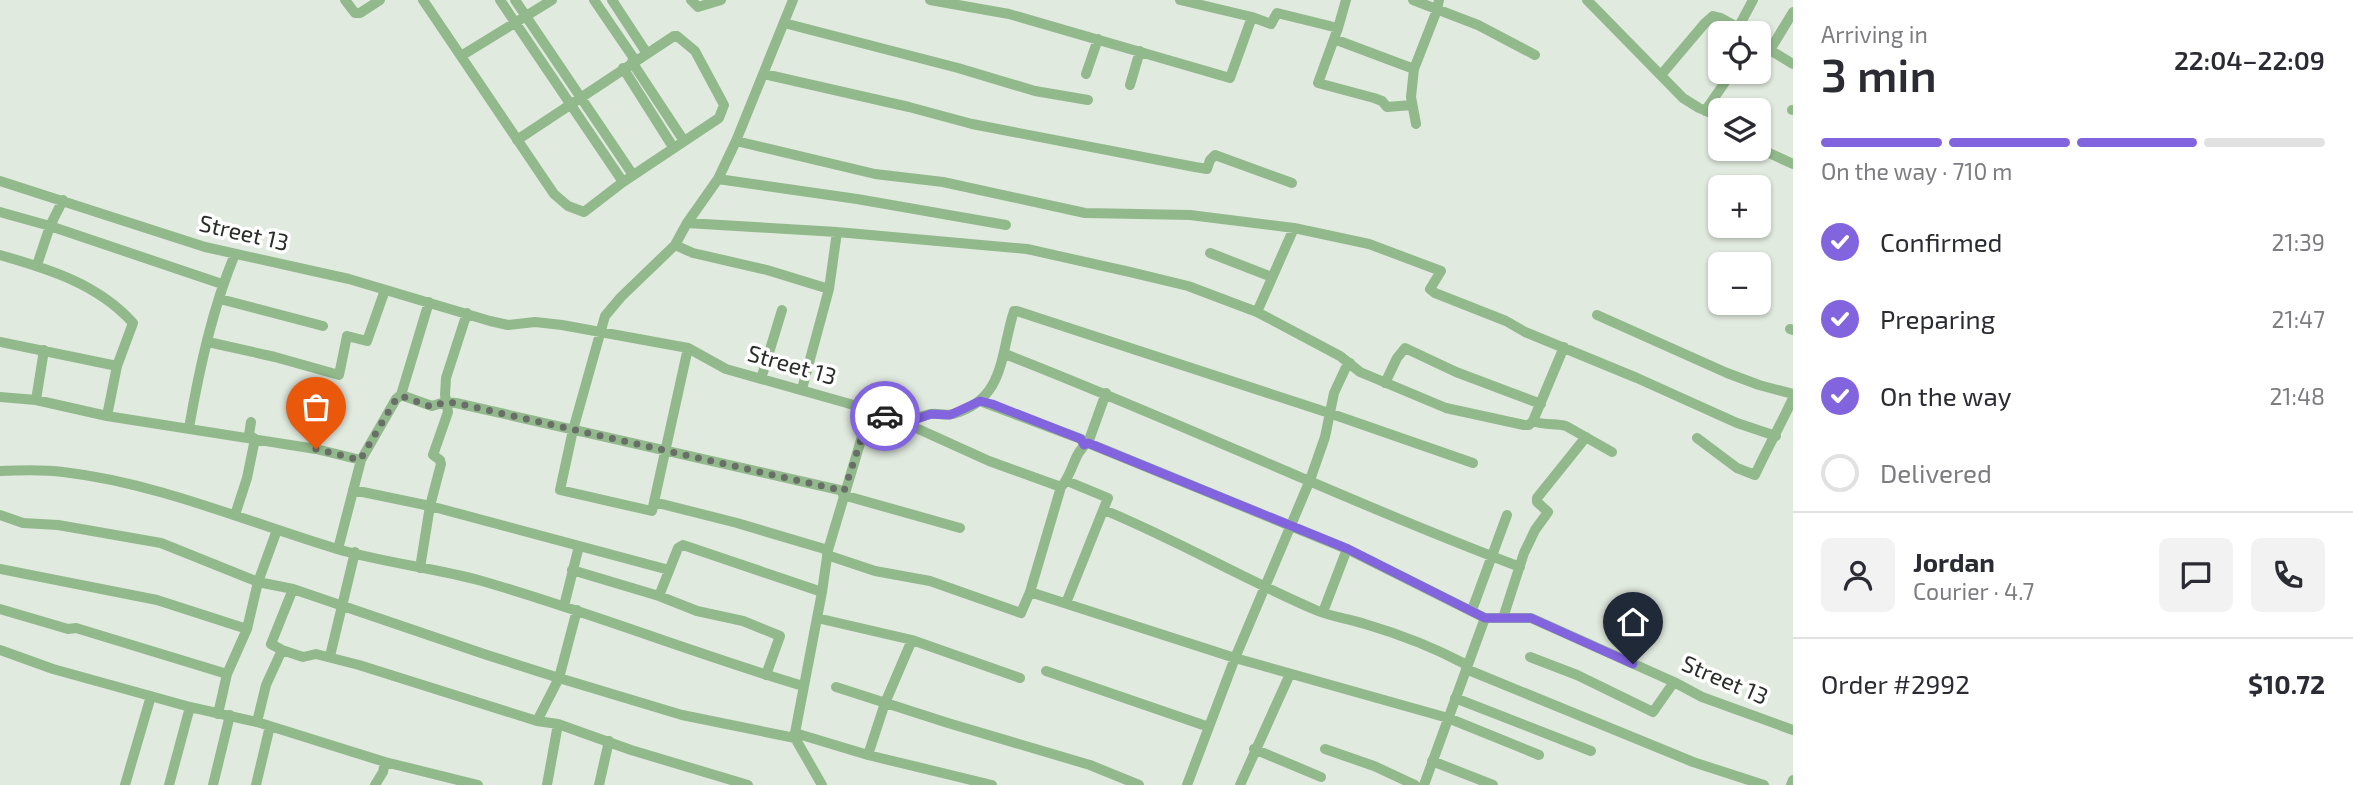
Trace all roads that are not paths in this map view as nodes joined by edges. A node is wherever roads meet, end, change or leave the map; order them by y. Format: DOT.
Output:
graph roads {
  1 [pos="345,0"];
  2 [pos="380,0"];
  3 [pos="423,0"];
  4 [pos="500,0"];
  5 [pos="515,0"];
  6 [pos="552,0"];
  7 [pos="594,0"];
  8 [pos="612,0"];
  9 [pos="691,0"];
  10 [pos="793,0"];
  11 [pos="930,0"];
  12 [pos="1180,0"];
  13 [pos="1346,0"];
  14 [pos="1413,0"];
  15 [pos="1587,0"];
  16 [pos="1753,0"];
  17 [pos="713,1"];
  18 [pos="1438,5"];
  19 [pos="1793,12"];
  20 [pos="527,17"];
  21 [pos="1252,17"];
  22 [pos="1726,21"];
  23 [pos="1746,21"];
  24 [pos="784,23"];
  25 [pos="515,24"];
  26 [pos="1336,34"];
  27 [pos="1098,39"];
  28 [pos="1771,48"];
  29 [pos="1140,51"];
  30 [pos="1771,51"];
  31 [pos="646,52"];
  32 [pos="1535,55"];
  33 [pos="461,56"];
  34 [pos="630,63"];
  35 [pos="1793,64"];
  36 [pos="1414,69"];
  37 [pos="764,74"];
  38 [pos="1087,74"];
  39 [pos="1661,75"];
  40 [pos="1724,84"];
  41 [pos="1130,85"];
  42 [pos="580,97"];
  43 [pos="1088,100"];
  44 [pos="570,104"];
  45 [pos="1412,105"];
  46 [pos="1705,111"];
  47 [pos="1708,112"];
  48 [pos="1416,124"];
  49 [pos="517,140"];
  50 [pos="684,141"];
  51 [pos="736,141"];
  52 [pos="673,147"];
  53 [pos="1771,154"];
  54 [pos="1791,160"];
  55 [pos="633,175"];
  56 [pos="718,179"];
  57 [pos="0,181"];
  58 [pos="623,182"];
  59 [pos="1292,183"];
  60 [pos="63,200"];
  61 [pos="0,212"];
  62 [pos="687,223"];
  63 [pos="1006,225"];
  64 [pos="50,226"];
  65 [pos="1294,228"];
  66 [pos="837,232"];
  67 [pos="675,245"];
  68 [pos="1210,253"];
  69 [pos="234,254"];
  70 [pos="0,255"];
  71 [pos="37,265"];
  72 [pos="1272,277"];
  73 [pos="222,284"];
  74 [pos="829,289"];
  75 [pos="385,290"];
  76 [pos="220,299"];
  77 [pos="429,302"];
  78 [pos="782,310"];
  79 [pos="1257,312"];
  80 [pos="467,313"];
  81 [pos="1597,315"];
  82 [pos="323,326"];
  83 [pos="601,332"];
  84 [pos="0,342"];
  85 [pos="208,342"];
  86 [pos="1564,347"];
  87 [pos="688,348"];
  88 [pos="44,350"];
  89 [pos="1005,354"];
  90 [pos="1350,363"];
  91 [pos="117,366"];
  92 [pos="761,379"];
  93 [pos="1385,383"];
  94 [pos="802,389"];
  95 [pos="1106,393"];
  96 [pos="401,396"];
  97 [pos="1793,396"];
  98 [pos="0,397"];
  99 [pos="36,400"];
  100 [pos="980,401"];
  101 [pos="445,402"];
  102 [pos="1541,404"];
  103 [pos="868,409"];
  104 [pos="1329,413"];
  105 [pos="107,416"];
  106 [pos="1533,421"];
  107 [pos="251,422"];
  108 [pos="905,423"];
  109 [pos="189,428"];
  110 [pos="573,430"];
  111 [pos="1776,436"];
  112 [pos="1586,437"];
  113 [pos="1697,438"];
  114 [pos="255,439"];
  115 [pos="1086,444"];
  116 [pos="665,451"];
  117 [pos="1612,452"];
  118 [pos="360,460"];
  119 [pos="1473,463"];
  120 [pos="0,471"];
  121 [pos="1310,480"];
  122 [pos="1064,484"];
  123 [pos="353,490"];
  124 [pos="844,493"];
  125 [pos="654,502"];
  126 [pos="430,506"];
  127 [pos="1104,510"];
  128 [pos="0,515"];
  129 [pos="235,515"];
  130 [pos="1507,515"];
  131 [pos="1290,524"];
  132 [pos="960,528"];
  133 [pos="277,530"];
  134 [pos="579,546"];
  135 [pos="338,549"];
  136 [pos="1348,549"];
  137 [pos="355,552"];
  138 [pos="827,552"];
  139 [pos="1491,556"];
  140 [pos="1520,567"];
  141 [pos="421,568"];
  142 [pos="0,569"];
  143 [pos="572,570"];
  144 [pos="669,570"];
  145 [pos="258,582"];
  146 [pos="1265,588"];
  147 [pos="293,589"];
  148 [pos="822,592"];
  149 [pos="1030,592"];
  150 [pos="659,596"];
  151 [pos="1066,603"];
  152 [pos="564,606"];
  153 [pos="342,607"];
  154 [pos="0,609"];
  155 [pos="577,610"];
  156 [pos="1472,610"];
  157 [pos="1323,612"];
  158 [pos="817,618"];
  159 [pos="1485,618"];
  160 [pos="1503,618"];
  161 [pos="247,629"];
  162 [pos="912,640"];
  163 [pos="0,650"];
  164 [pos="282,650"];
  165 [pos="330,656"];
  166 [pos="1530,657"];
  167 [pos="1236,658"];
  168 [pos="1465,669"];
  169 [pos="1046,671"];
  170 [pos="227,674"];
  171 [pos="1290,674"];
  172 [pos="766,675"];
  173 [pos="559,678"];
  174 [pos="1020,678"];
  175 [pos="1674,682"];
  176 [pos="803,686"];
  177 [pos="836,687"];
  178 [pos="151,696"];
  179 [pos="1455,698"];
  180 [pos="885,703"];
  181 [pos="190,707"];
  182 [pos="218,714"];
  183 [pos="230,715"];
  184 [pos="1448,718"];
  185 [pos="537,721"];
  186 [pos="257,722"];
  187 [pos="558,724"];
  188 [pos="271,726"];
  189 [pos="1209,727"];
  190 [pos="1793,730"];
  191 [pos="795,736"];
  192 [pos="609,741"];
  193 [pos="1254,749"];
  194 [pos="1325,749"];
  195 [pos="1591,751"];
  196 [pos="867,755"];
  197 [pos="1539,755"];
  198 [pos="385,761"];
  199 [pos="1432,761"];
  200 [pos="1321,777"];
  201 [pos="125,785"];
  202 [pos="169,785"];
  203 [pos="213,785"];
  204 [pos="256,785"];
  205 [pos="375,785"];
  206 [pos="478,785"];
  207 [pos="547,785"];
  208 [pos="599,785"];
  209 [pos="748,785"];
  210 [pos="822,785"];
  211 [pos="992,785"];
  212 [pos="1139,785"];
  213 [pos="1187,785"];
  214 [pos="1240,785"];
  215 [pos="1415,785"];
  216 [pos="1424,785"];
  217 [pos="1493,785"];
  218 [pos="1764,785"];
  1 -- 2 [label="street"];
  3 -- 33 [label="street"];
  4 -- 25 [label="street"];
  5 -- 20 [label="street"];
  6 -- 20 [label="street"];
  7 -- 34 [label="street"];
  8 -- 31 [label="street"];
  9 -- 17 [label="street"];
  10 -- 24 [label="street"];
  11 -- 27 [label="street"];
  12 -- 21 [label="street"];
  13 -- 26 [label="street"];
  14 -- 18 [label="street"];
  15 -- 39 [label="street"];
  16 -- 23 [label="street"];
  18 -- 32 [label="street"];
  18 -- 36 [label="street"];
  19 -- 28 [label="street"];
  20 -- 25 [label="street"];
  20 -- 42 [label="street"];
  21 -- 26 [label="street"];
  21 -- 29 [label="street"];
  22 -- 39 [label="street"];
  24 -- 37 [label="street"];
  24 -- 43 [label="street"];
  25 -- 33 [label="street"];
  25 -- 44 [label="street"];
  26 -- 36 [label="street"];
  26 -- 45 [label="street"];
  27 -- 29 [label="street"];
  27 -- 38 [label="street"];
  29 -- 41 [label="street"];
  30 -- 35 [label="street"];
  31 -- 34 [label="street"];
  31 -- 50 [label="street"];
  33 -- 49 [label="street"];
  34 -- 42 [label="street"];
  34 -- 50 [label="street"];
  34 -- 52 [label="street"];
  36 -- 45 [label="street"];
  37 -- 51 [label="street"];
  37 -- 59 [label="street"];
  39 -- 46 [label="street"];
  40 -- 46 [label="street"];
  42 -- 44 [label="street"];
  42 -- 55 [label="street"];
  44 -- 49 [label="street"];
  44 -- 58 [label="street"];
  45 -- 48 [label="street"];
  46 -- 47 [label="street"];
  49 -- 58 [label="street"];
  50 -- 52 [label="street"];
  51 -- 56 [label="street"];
  51 -- 65 [label="street"];
  52 -- 55 [label="street"];
  53 -- 54 [label="street"];
  55 -- 58 [label="street"];
  56 -- 62 [label="street"];
  56 -- 63 [label="street"];
  57 -- 60 [label="street, Street 13"];
  60 -- 64 [label="street"];
  60 -- 69 [label="street, Street 13"];
  61 -- 64 [label="street"];
  62 -- 66 [label="street"];
  62 -- 67 [label="street"];
  64 -- 71 [label="street"];
  64 -- 73 [label="street"];
  65 -- 72 [label="street"];
  65 -- 86 [label="street"];
  66 -- 74 [label="street"];
  66 -- 79 [label="street"];
  67 -- 74 [label="street"];
  67 -- 83 [label="street"];
  68 -- 72 [label="street"];
  69 -- 73 [label="street"];
  69 -- 75 [label="street, Street 13"];
  70 -- 71 [label="street"];
  71 -- 91 [label="street"];
  72 -- 79 [label="street"];
  73 -- 76 [label="street"];
  74 -- 94 [label="street"];
  75 -- 77 [label="street, Street 13"];
  75 -- 85 [label="street"];
  76 -- 82 [label="street"];
  76 -- 85 [label="street"];
  77 -- 80 [label="street, Street 13"];
  77 -- 96 [label="street"];
  78 -- 92 [label="street"];
  79 -- 90 [label="street"];
  80 -- 83 [label="street, Street 13"];
  80 -- 101 [label="street"];
  81 -- 97 [label="street"];
  83 -- 87 [label="street, Street 13"];
  83 -- 110 [label="street"];
  84 -- 88 [label="street"];
  85 -- 109 [label="street"];
  86 -- 102 [label="street"];
  86 -- 111 [label="street"];
  87 -- 92 [label="street, Street 13"];
  87 -- 116 [label="street"];
  88 -- 91 [label="street"];
  88 -- 99 [label="street"];
  89 -- 95 [label="street"];
  89 -- 100 [label="street"];
  89 -- 104 [label="street"];
  90 -- 93 [label="street"];
  90 -- 104 [label="street"];
  91 -- 105 [label="street"];
  92 -- 94 [label="street, Street 13"];
  93 -- 102 [label="street"];
  93 -- 106 [label="street"];
  94 -- 103 [label="street, Street 13"];
  95 -- 115 [label="street"];
  95 -- 121 [label="street"];
  96 -- 101 [label="street"];
  96 -- 118 [label="street"];
  97 -- 111 [label="street"];
  98 -- 99 [label="street"];
  99 -- 105 [label="street"];
  100 -- 108 [label="street"];
  100 -- 115 [label="street"];
  101 -- 110 [label="street"];
  101 -- 126 [label="street"];
  102 -- 106 [label="street"];
  103 -- 108 [label="street, Street 13"];
  103 -- 124 [label="street"];
  104 -- 119 [label="street"];
  104 -- 121 [label="street"];
  105 -- 109 [label="street"];
  106 -- 112 [label="street"];
  107 -- 114 [label="street"];
  108 -- 122 [label="street, Street 13"];
  109 -- 114 [label="street"];
  110 -- 116 [label="street"];
  110 -- 125 [label="street"];
  111 -- 113 [label="street"];
  112 -- 117 [label="street"];
  112 -- 140 [label="street"];
  114 -- 118 [label="street"];
  114 -- 129 [label="street"];
  115 -- 122 [label="street"];
  115 -- 131 [label="street"];
  116 -- 124 [label="street"];
  116 -- 125 [label="street"];
  118 -- 123 [label="street"];
  120 -- 129 [label="street"];
  121 -- 131 [label="street"];
  121 -- 139 [label="street"];
  122 -- 127 [label="street, Street 13"];
  122 -- 149 [label="street"];
  123 -- 126 [label="street"];
  123 -- 135 [label="street"];
  124 -- 132 [label="street"];
  124 -- 138 [label="street"];
  125 -- 138 [label="street"];
  126 -- 134 [label="street"];
  126 -- 141 [label="street"];
  127 -- 146 [label="street"];
  127 -- 151 [label="street"];
  128 -- 145 [label="street"];
  129 -- 133 [label="street"];
  130 -- 139 [label="street"];
  131 -- 136 [label="street"];
  131 -- 146 [label="street"];
  133 -- 135 [label="street"];
  133 -- 145 [label="street"];
  134 -- 143 [label="street"];
  134 -- 144 [label="street"];
  135 -- 137 [label="street"];
  136 -- 156 [label="street"];
  136 -- 157 [label="street"];
  137 -- 141 [label="street"];
  137 -- 153 [label="street"];
  138 -- 148 [label="street"];
  138 -- 149 [label="street"];
  139 -- 140 [label="street"];
  139 -- 156 [label="street"];
  140 -- 160 [label="street"];
  141 -- 152 [label="street"];
  142 -- 161 [label="street"];
  143 -- 150 [label="street"];
  143 -- 152 [label="street"];
  144 -- 148 [label="street"];
  144 -- 150 [label="street"];
  145 -- 147 [label="street"];
  145 -- 161 [label="street"];
  146 -- 157 [label="street"];
  146 -- 167 [label="street"];
  147 -- 153 [label="street"];
  147 -- 164 [label="street"];
  148 -- 158 [label="street"];
  149 -- 151 [label="street"];
  150 -- 172 [label="street"];
  151 -- 167 [label="street"];
  152 -- 155 [label="street"];
  153 -- 165 [label="street"];
  153 -- 173 [label="street"];
  154 -- 170 [label="street"];
  155 -- 172 [label="street"];
  155 -- 173 [label="street"];
  156 -- 159 [label="street"];
  157 -- 168 [label="street"];
  158 -- 162 [label="street"];
  158 -- 176 [label="street"];
  159 -- 160 [label="street, Street 13"];
  159 -- 168 [label="street"];
  160 -- 175 [label="street, Street 13"];
  161 -- 170 [label="street"];
  162 -- 174 [label="street"];
  162 -- 180 [label="street"];
  163 -- 178 [label="street"];
  164 -- 165 [label="street"];
  164 -- 186 [label="street"];
  165 -- 185 [label="street"];
  166 -- 175 [label="street"];
  167 -- 171 [label="street"];
  167 -- 189 [label="street"];
  168 -- 179 [label="street"];
  168 -- 218 [label="street"];
  169 -- 189 [label="street"];
  170 -- 182 [label="street"];
  171 -- 184 [label="street"];
  171 -- 193 [label="street"];
  172 -- 176 [label="street"];
  173 -- 185 [label="street"];
  173 -- 191 [label="street"];
  175 -- 190 [label="street, Street 13"];
  176 -- 191 [label="street"];
  177 -- 180 [label="street"];
  178 -- 181 [label="street"];
  178 -- 201 [label="street"];
  179 -- 184 [label="street"];
  179 -- 195 [label="street"];
  180 -- 196 [label="street"];
  180 -- 212 [label="street"];
  181 -- 182 [label="street"];
  181 -- 202 [label="street"];
  182 -- 183 [label="street"];
  183 -- 186 [label="street"];
  183 -- 203 [label="street"];
  184 -- 197 [label="street"];
  184 -- 199 [label="street"];
  185 -- 187 [label="street"];
  186 -- 188 [label="street"];
  187 -- 192 [label="street"];
  187 -- 207 [label="street"];
  188 -- 198 [label="street"];
  188 -- 204 [label="street"];
  189 -- 213 [label="street"];
  191 -- 196 [label="street"];
  191 -- 210 [label="street"];
  192 -- 208 [label="street"];
  192 -- 209 [label="street"];
  193 -- 200 [label="street"];
  193 -- 214 [label="street"];
  194 -- 215 [label="street"];
  196 -- 211 [label="street"];
  198 -- 205 [label="street"];
  198 -- 206 [label="street"];
  199 -- 216 [label="street"];
  199 -- 217 [label="street"];
}
